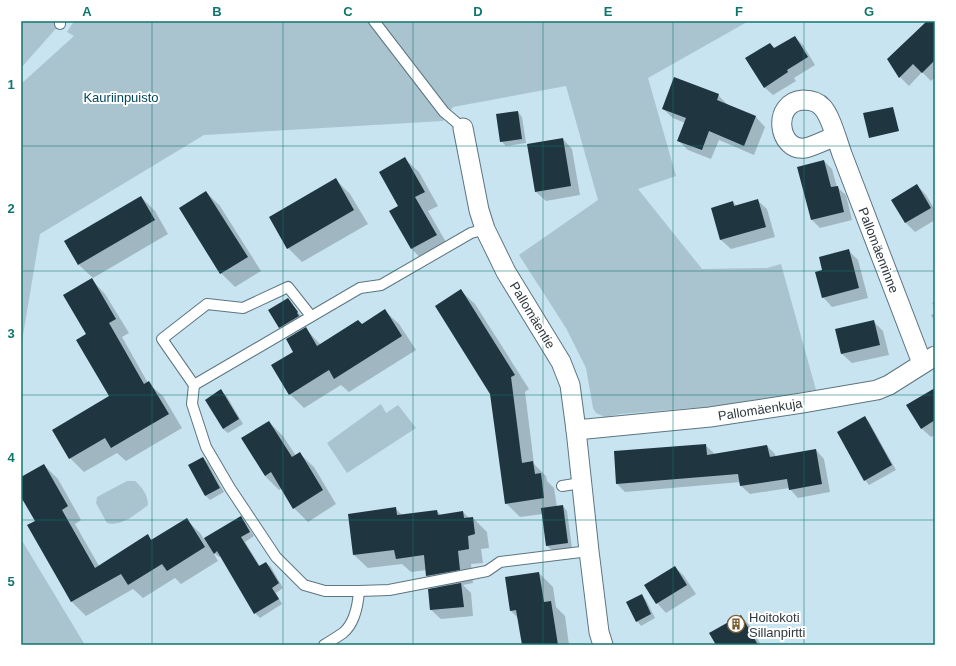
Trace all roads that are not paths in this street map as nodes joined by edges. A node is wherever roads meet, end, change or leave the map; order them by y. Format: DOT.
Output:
graph roads {
  1 [pos="374,21"];
  2 [pos="463,128"];
  3 [pos="836,136"];
  4 [pos="485,229"];
  5 [pos="311,316"];
  6 [pos="928,359"];
  7 [pos="194,385"];
  8 [pos="576,430"];
  9 [pos="581,483"];
  10 [pos="562,486"];
  11 [pos="588,551"];
  12 [pos="358,592"];
  13 [pos="324,645"];
  14 [pos="603,645"];
  1 -- 2 [label="lane, Pallomäentie"];
  2 -- 4 [label="street, Pallomäentie"];
  3 -- 6 [label="street, Pallomäenrinne"];
  4 -- 5 [label="lane"];
  4 -- 8 [label="street, Pallomäentie"];
  5 -- 7 [label="lane"];
  5 -- 7 [label="lane"];
  6 -- 8 [label="street, Pallomäenkuja"];
  7 -- 12 [label="lane"];
  8 -- 9 [label="street, Pallomäentie"];
  9 -- 10 [label="lane"];
  9 -- 11 [label="street, Pallomäentie"];
  11 -- 12 [label="lane"];
  11 -- 14 [label="street, Pallomäentie"];
  12 -- 13 [label="lane"];
}
